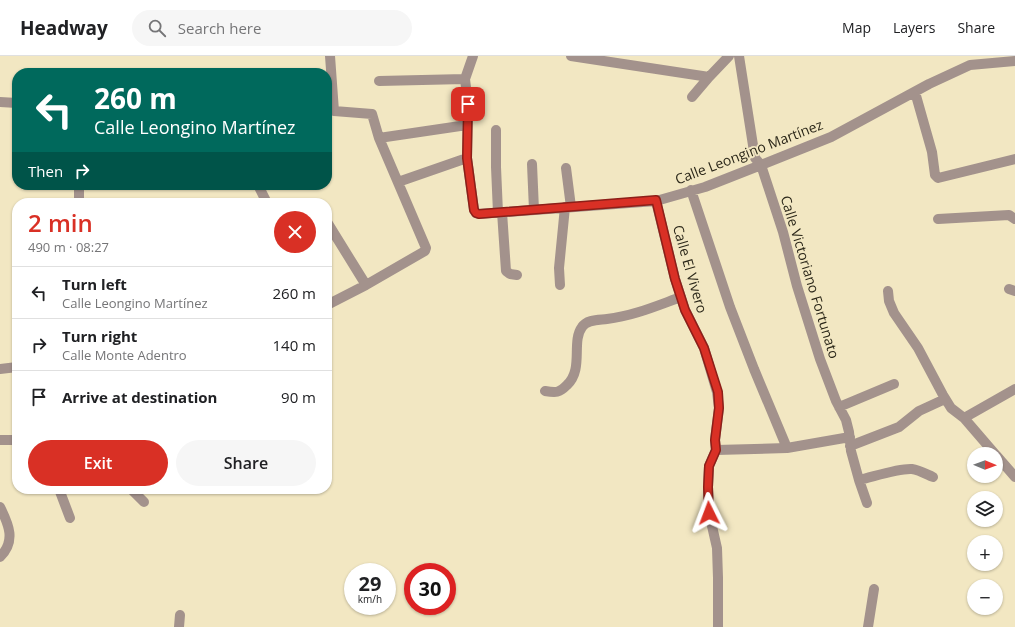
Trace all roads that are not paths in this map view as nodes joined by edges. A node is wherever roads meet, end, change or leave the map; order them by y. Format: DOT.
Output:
graph roads {
  1 [pos="330,56"];
  2 [pos="473,56"];
  3 [pos="577,56"];
  4 [pos="730,56"];
  5 [pos="739,56"];
  6 [pos="1015,61"];
  7 [pos="329,68"];
  8 [pos="710,77"];
  9 [pos="465,79"];
  10 [pos="379,82"];
  11 [pos="914,92"];
  12 [pos="692,97"];
  13 [pos="332,98"];
  14 [pos="0,102"];
  15 [pos="12,103"];
  16 [pos="467,125"];
  17 [pos="496,130"];
  18 [pos="379,138"];
  19 [pos="467,158"];
  20 [pos="1015,159"];
  21 [pos="532,164"];
  22 [pos="761,165"];
  23 [pos="566,168"];
  24 [pos="398,182"];
  25 [pos="691,190"];
  26 [pos="656,200"];
  27 [pos="568,207"];
  28 [pos="534,210"];
  29 [pos="500,212"];
  30 [pos="938,219"];
  31 [pos="1015,219"];
  32 [pos="332,230"];
  33 [pos="517,275"];
  34 [pos="366,285"];
  35 [pos="560,285"];
  36 [pos="888,291"];
  37 [pos="681,297"];
  38 [pos="332,302"];
  39 [pos="12,368"];
  40 [pos="0,369"];
  41 [pos="894,384"];
  42 [pos="1015,389"];
  43 [pos="545,391"];
  44 [pos="945,399"];
  45 [pos="839,407"];
  46 [pos="964,418"];
  47 [pos="0,440"];
  48 [pos="12,440"];
  49 [pos="850,441"];
  50 [pos="989,447"];
  51 [pos="787,448"];
  52 [pos="716,450"];
  53 [pos="1003,463"];
  54 [pos="933,477"];
  55 [pos="1015,477"];
  56 [pos="859,480"];
  57 [pos="61,494"];
  58 [pos="136,494"];
  59 [pos="144,502"];
  60 [pos="867,503"];
  61 [pos="0,507"];
  62 [pos="70,518"];
  63 [pos="0,557"];
  64 [pos="874,589"];
  65 [pos="180,615"];
  66 [pos="179,627"];
  67 [pos="718,627"];
  68 [pos="868,627"];
  1 -- 7 [label="street"];
  2 -- 9 [label="street"];
  3 -- 8 [label="street"];
  4 -- 8 [label="street"];
  5 -- 22 [label="street, Calle Victoriano Fortunato"];
  6 -- 11 [label="street, Calle Leongino Martínez"];
  8 -- 12 [label="street"];
  9 -- 10 [label="street"];
  9 -- 16 [label="street"];
  11 -- 20 [label="street"];
  11 -- 22 [label="street, Calle Leongino Martínez"];
  13 -- 18 [label="street"];
  14 -- 15 [label="street"];
  16 -- 18 [label="street"];
  16 -- 19 [label="street"];
  17 -- 29 [label="street"];
  18 -- 24 [label="street"];
  19 -- 24 [label="street"];
  19 -- 29 [label="street, Calle Leongino Martínez"];
  21 -- 28 [label="street"];
  22 -- 25 [label="street, Calle Leongino Martínez"];
  22 -- 45 [label="street, Calle Victoriano Fortunato"];
  23 -- 27 [label="street"];
  24 -- 34 [label="street"];
  25 -- 26 [label="street, Calle Leongino Martínez"];
  25 -- 51 [label="street"];
  26 -- 27 [label="street, Calle Leongino Martínez"];
  26 -- 37 [label="street, Calle El Vivero"];
  27 -- 28 [label="street, Calle Leongino Martínez"];
  27 -- 35 [label="street"];
  28 -- 29 [label="street, Calle Leongino Martínez"];
  29 -- 33 [label="street"];
  30 -- 31 [label="street"];
  32 -- 34 [label="street"];
  34 -- 38 [label="street"];
  36 -- 44 [label="street"];
  37 -- 43 [label="street"];
  37 -- 52 [label="street, Calle El Vivero"];
  39 -- 40 [label="street"];
  41 -- 45 [label="street"];
  42 -- 46 [label="street"];
  44 -- 46 [label="street"];
  44 -- 49 [label="street"];
  45 -- 49 [label="street, Calle Victoriano Fortunato"];
  46 -- 50 [label="street"];
  47 -- 48 [label="street"];
  49 -- 51 [label="street"];
  49 -- 56 [label="street, Calle Victoriano Fortunato"];
  51 -- 52 [label="street"];
  52 -- 67 [label="street, Calle El Vivero"];
  53 -- 55 [label="street"];
  54 -- 56 [label="street"];
  56 -- 60 [label="street, Calle Victoriano Fortunato"];
  57 -- 62 [label="street"];
  58 -- 59 [label="street"];
  61 -- 63 [label="street"];
  64 -- 68 [label="street"];
  65 -- 66 [label="street"];
}
